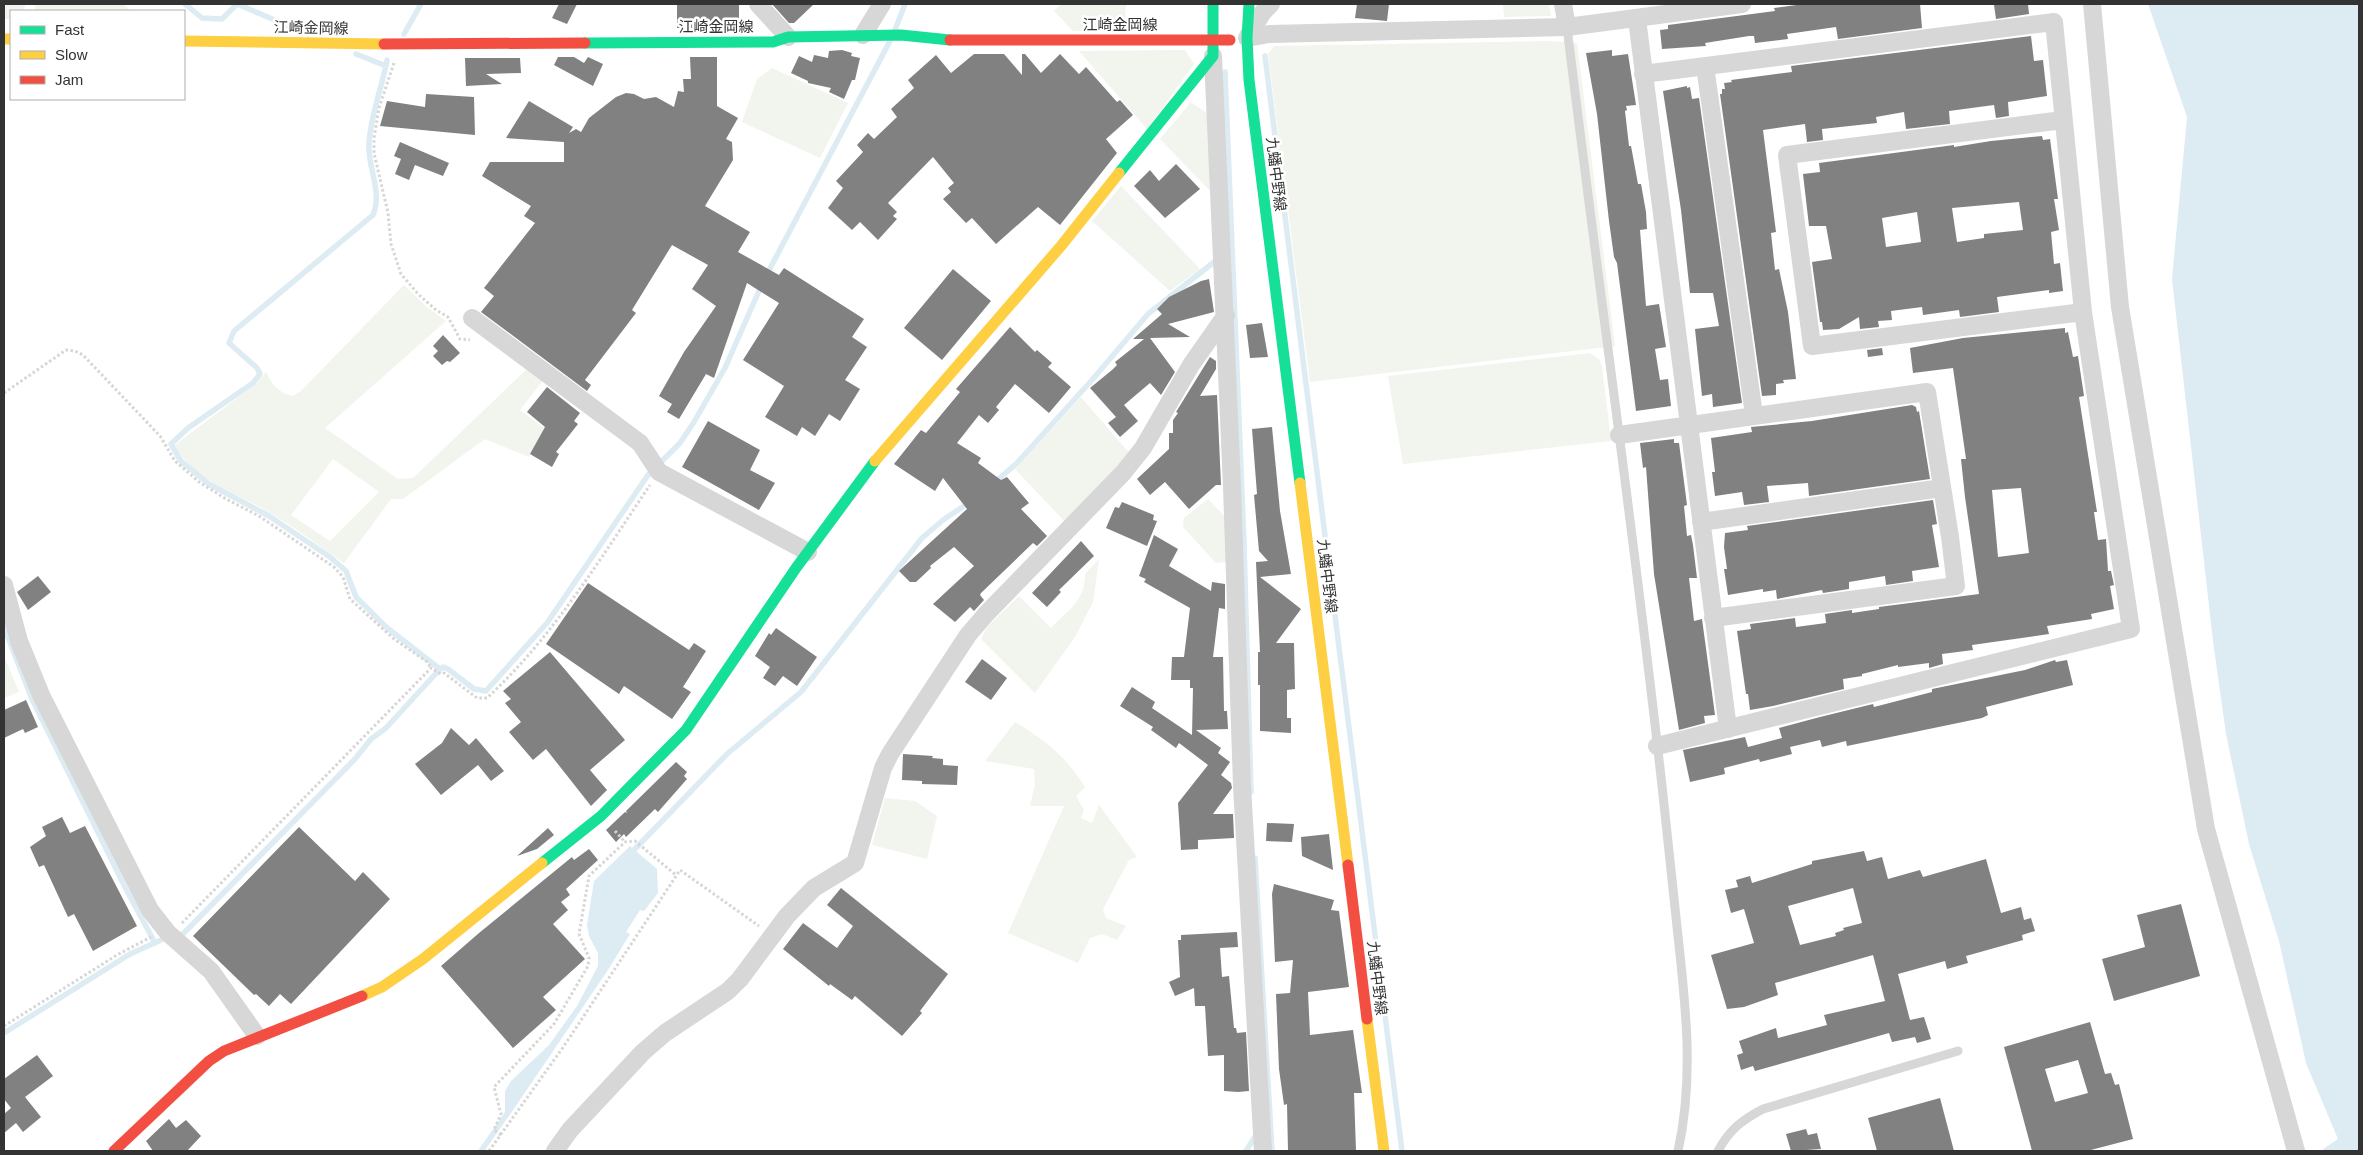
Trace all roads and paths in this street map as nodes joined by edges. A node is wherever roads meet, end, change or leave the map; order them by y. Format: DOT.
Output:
graph roads {
  1 [pos="758,4"];
  2 [pos="882,4"];
  3 [pos="1213,4"];
  4 [pos="1249,4"];
  5 [pos="1271,4"];
  6 [pos="1563,4"];
  7 [pos="1742,4"];
  8 [pos="2092,4"];
  9 [pos="1637,19"];
  10 [pos="1566,27"];
  11 [pos="863,35"];
  12 [pos="788,37"];
  13 [pos="1247,38"];
  14 [pos="185,41"];
  15 [pos="401,44"];
  16 [pos="1213,48"];
  17 [pos="1706,66"];
  18 [pos="1642,74"];
  19 [pos="2063,120"];
  20 [pos="2083,312"];
  21 [pos="1226,315"];
  22 [pos="472,318"];
  23 [pos="502,341"];
  24 [pos="4,393"];
  25 [pos="1754,415"];
  26 [pos="1688,424"];
  27 [pos="1618,435"];
  28 [pos="657,470"];
  29 [pos="1942,488"];
  30 [pos="1701,522"];
  31 [pos="808,552"];
  32 [pos="4,585"];
  33 [pos="1713,618"];
  34 [pos="10,632"];
  35 [pos="431,668"];
  36 [pos="1728,729"];
  37 [pos="1657,746"];
  38 [pos="676,875"];
  39 [pos="166,931"];
  40 [pos="772,935"];
  41 [pos="148,938"];
  42 [pos="4,1026"];
  43 [pos="257,1036"];
  44 [pos="1958,1051"];
  45 [pos="497,1133"];
  46 [pos="114,1151"];
  47 [pos="489,1151"];
  48 [pos="555,1151"];
  49 [pos="1263,1151"];
  50 [pos="1384,1151"];
  51 [pos="1678,1151"];
  52 [pos="1718,1151"];
  53 [pos="2296,1151"];
  1 -- 12 [label="street"];
  2 -- 11 [label="street"];
  3 -- 16 [label="main road"];
  4 -- 13 [label="main road, 九蟠中野線"];
  5 -- 13 [label="street"];
  6 -- 10 [label="street"];
  7 -- 9 [label="street"];
  8 -- 53 [label="street"];
  9 -- 10 [label="street"];
  9 -- 18 [label="street"];
  10 -- 13 [label="street"];
  10 -- 27 [label="lane"];
  11 -- 12 [label="main road, 江崎金岡線"];
  11 -- 16 [label="main road, 江崎金岡線"];
  12 -- 15 [label="main road, 江崎金岡線"];
  13 -- 16 [label="main road, 江崎金岡線"];
  13 -- 50 [label="main road, 九蟠中野線"];
  14 -- 15 [label="main road, 江崎金岡線"];
  15 -- 23 [label="path"];
  16 -- 21 [label="street"];
  16 -- 31 [label="main road"];
  17 -- 18 [label="street"];
  17 -- 19 [label="street"];
  17 -- 25 [label="street"];
  18 -- 26 [label="street"];
  19 -- 20 [label="street"];
  19 -- 20 [label="street"];
  20 -- 36 [label="street"];
  21 -- 40 [label="street"];
  21 -- 49 [label="street"];
  22 -- 23 [label="street"];
  23 -- 28 [label="street"];
  24 -- 35 [label="path"];
  25 -- 26 [label="street"];
  25 -- 29 [label="street"];
  26 -- 27 [label="street"];
  26 -- 30 [label="street"];
  27 -- 37 [label="lane"];
  28 -- 31 [label="street"];
  28 -- 35 [label="path"];
  29 -- 30 [label="street"];
  29 -- 33 [label="street"];
  30 -- 33 [label="street"];
  31 -- 43 [label="main road"];
  32 -- 34 [label="street"];
  33 -- 36 [label="street"];
  34 -- 39 [label="street"];
  35 -- 39 [label="path"];
  36 -- 37 [label="street"];
  37 -- 51 [label="lane"];
  38 -- 40 [label="path"];
  38 -- 45 [label="path"];
  38 -- 45 [label="path"];
  39 -- 43 [label="street"];
  40 -- 48 [label="street"];
  41 -- 42 [label="path"];
  43 -- 46 [label="main road"];
  44 -- 52 [label="lane"];
  45 -- 47 [label="path"];
}
